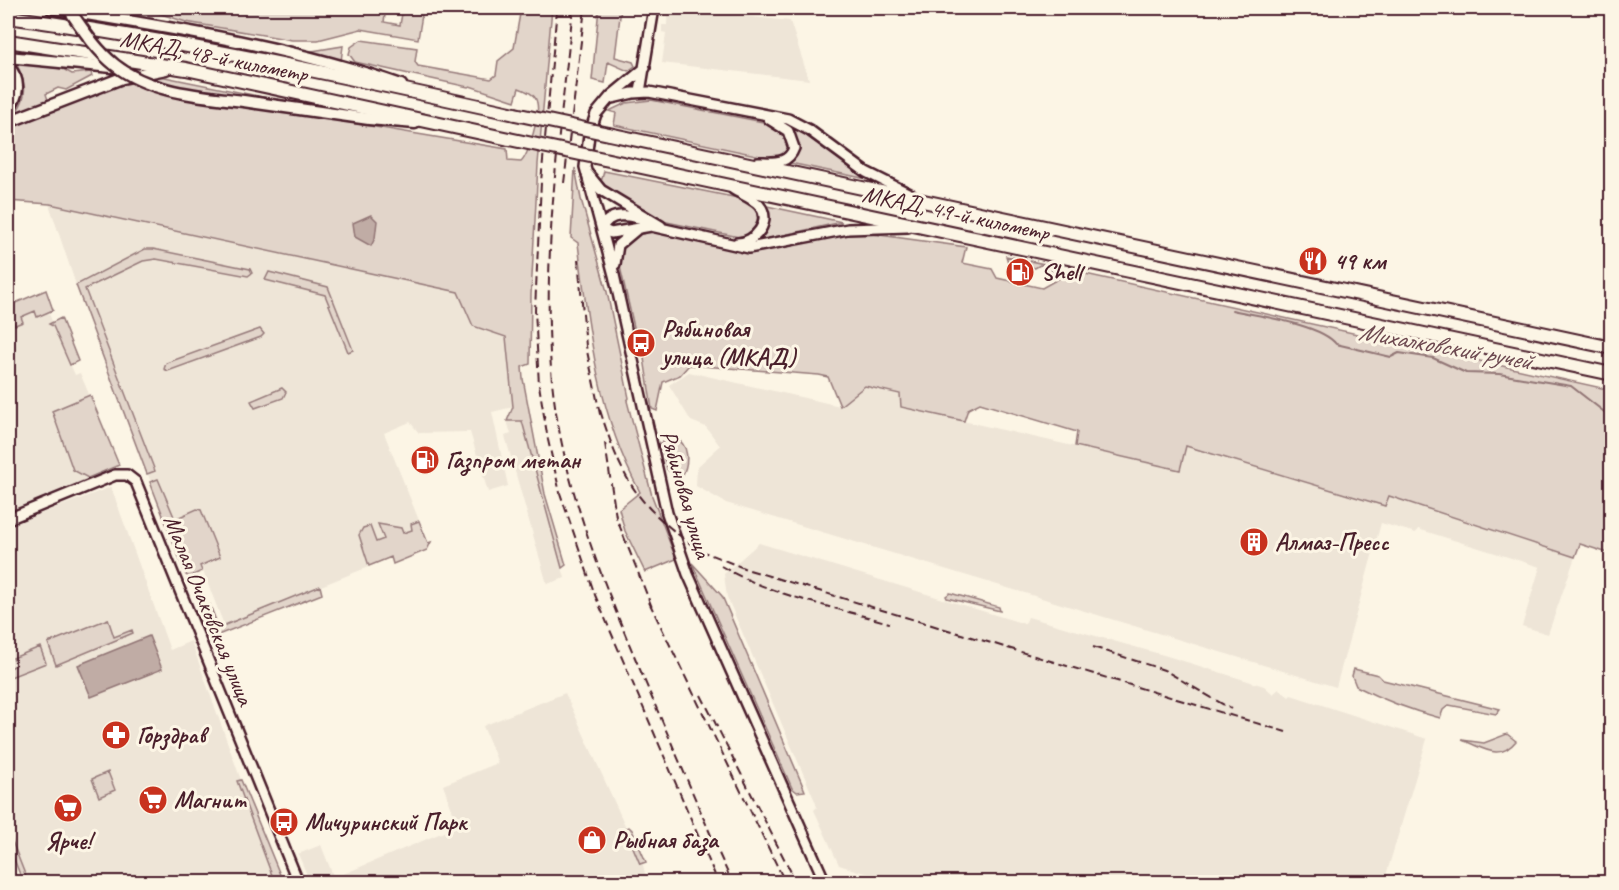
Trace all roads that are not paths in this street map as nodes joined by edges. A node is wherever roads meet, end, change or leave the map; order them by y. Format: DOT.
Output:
graph roads {
  1 [pos="51,8"];
  2 [pos="68,8"];
  3 [pos="103,8"];
  4 [pos="654,8"];
  5 [pos="8,17"];
  6 [pos="148,24"];
  7 [pos="8,41"];
  8 [pos="8,57"];
  9 [pos="8,67"];
  10 [pos="645,68"];
  11 [pos="186,69"];
  12 [pos="149,71"];
  13 [pos="383,86"];
  14 [pos="640,92"];
  15 [pos="429,95"];
  16 [pos="662,95"];
  17 [pos="605,102"];
  18 [pos="8,108"];
  19 [pos="377,110"];
  20 [pos="761,115"];
  21 [pos="8,122"];
  22 [pos="443,124"];
  23 [pos="734,162"];
  24 [pos="586,171"];
  25 [pos="725,185"];
  26 [pos="925,202"];
  27 [pos="642,226"];
  28 [pos="918,226"];
  29 [pos="665,228"];
  30 [pos="602,229"];
  31 [pos="723,243"];
  32 [pos="614,275"];
  33 [pos="1611,348"];
  34 [pos="1611,374"];
  35 [pos="8,519"];
  36 [pos="298,882"];
  37 [pos="825,882"];
  1 -- 6 [label="main road"];
  2 -- 22 [label="main road, bridge"];
  3 -- 6 [label="main road"];
  4 -- 10 [label="street"];
  5 -- 13 [label="highway, МКАД, 48-й километр"];
  6 -- 15 [label="main road"];
  7 -- 11 [label="highway, МКАД, 48-й километр"];
  8 -- 12 [label="main road"];
  9 -- 18 [label="main road"];
  10 -- 14 [label="street"];
  10 -- 16 [label="street"];
  10 -- 17 [label="street"];
  11 -- 12 [label="main road"];
  11 -- 19 [label="highway, МКАД, 48-й километр"];
  12 -- 21 [label="main road"];
  13 -- 15 [label="highway, МКАД, 49-й километр"];
  14 -- 16 [label="street"];
  14 -- 17 [label="street"];
  15 -- 23 [label="highway, МКАД, 49-й километр, bridge"];
  16 -- 20 [label="street"];
  17 -- 24 [label="street, Рябиновая улица"];
  19 -- 22 [label="highway, МКАД, 49-й километр"];
  20 -- 23 [label="street"];
  20 -- 26 [label="street"];
  22 -- 25 [label="highway, МКАД, 49-й километр, bridge"];
  23 -- 26 [label="highway, МКАД, 49-й километр"];
  24 -- 29 [label="street"];
  24 -- 30 [label="street, Рябиновая улица"];
  25 -- 28 [label="highway, МКАД, 49-й километр"];
  25 -- 31 [label="street"];
  26 -- 33 [label="highway, МКАД, 49-й километр"];
  27 -- 29 [label="street"];
  27 -- 30 [label="street"];
  27 -- 32 [label="street"];
  28 -- 31 [label="street"];
  28 -- 34 [label="highway, МКАД, 49-й километр"];
  29 -- 30 [label="street"];
  29 -- 31 [label="street"];
  30 -- 32 [label="street, Рябиновая улица"];
  32 -- 37 [label="street, Рябиновая улица"];
  35 -- 36 [label="street, Малая Очаковская улица"];
}
